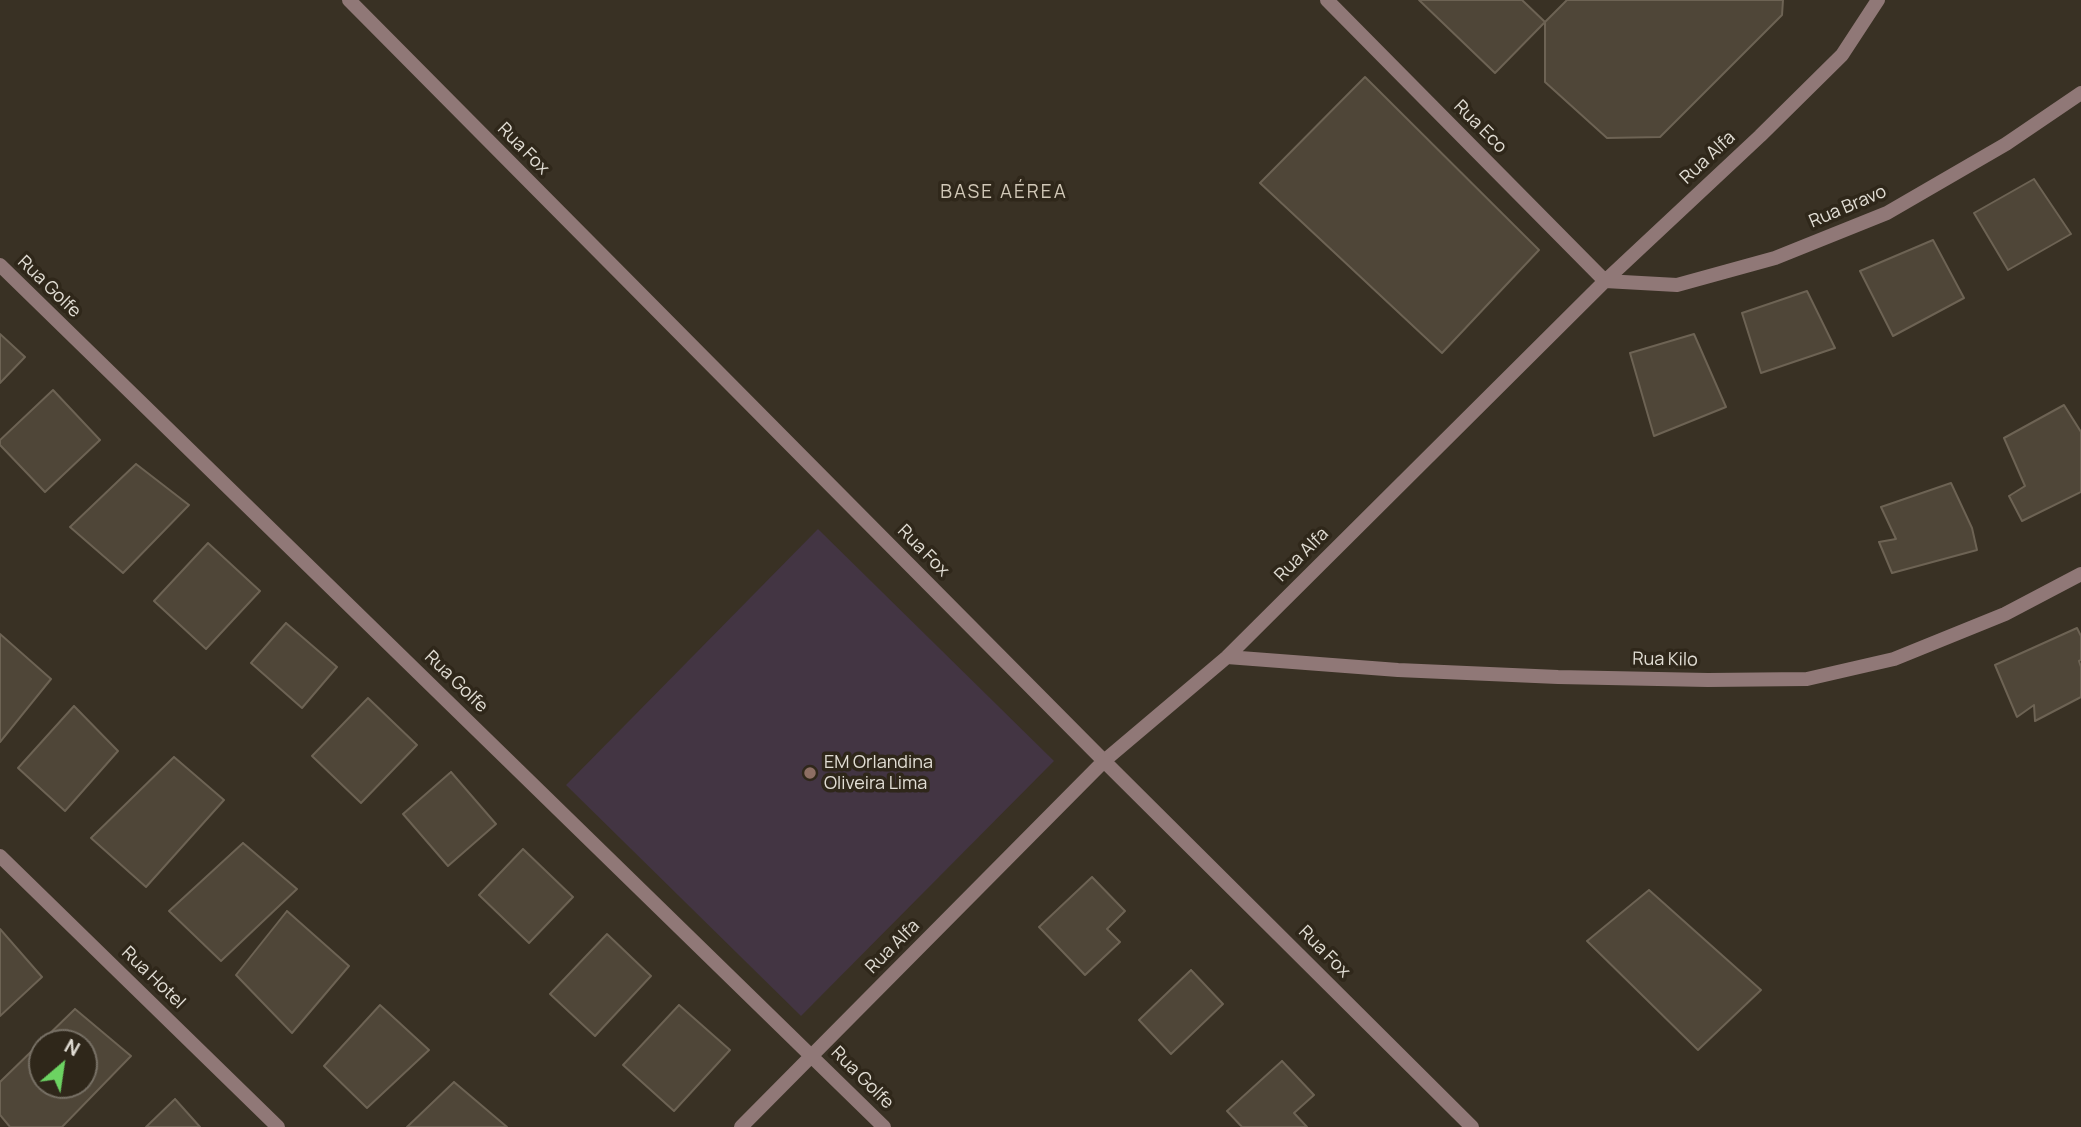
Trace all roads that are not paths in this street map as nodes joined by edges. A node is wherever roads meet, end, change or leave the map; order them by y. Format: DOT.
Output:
graph roads {
  1 [pos="348,0"];
  2 [pos="1327,0"];
  3 [pos="1878,0"];
  4 [pos="2081,93"];
  5 [pos="0,265"];
  6 [pos="1605,281"];
  7 [pos="2081,574"];
  8 [pos="1227,656"];
  9 [pos="1104,761"];
  10 [pos="0,856"];
  11 [pos="812,1055"];
  12 [pos="278,1127"];
  13 [pos="741,1127"];
  14 [pos="884,1127"];
  15 [pos="1472,1127"];
  1 -- 9 [label="street, Rua Fox"];
  2 -- 6 [label="street, Rua Eco"];
  3 -- 6 [label="street, Rua Alfa"];
  4 -- 6 [label="street, Rua Bravo"];
  5 -- 11 [label="street, Rua Golfe"];
  6 -- 8 [label="street, Rua Alfa"];
  7 -- 8 [label="street, Rua Kilo"];
  8 -- 9 [label="street, Rua Alfa"];
  9 -- 11 [label="street, Rua Alfa"];
  9 -- 15 [label="street, Rua Fox"];
  10 -- 12 [label="street, Rua Hotel"];
  11 -- 13 [label="street, Rua Alfa"];
  11 -- 14 [label="street, Rua Golfe"];
}
